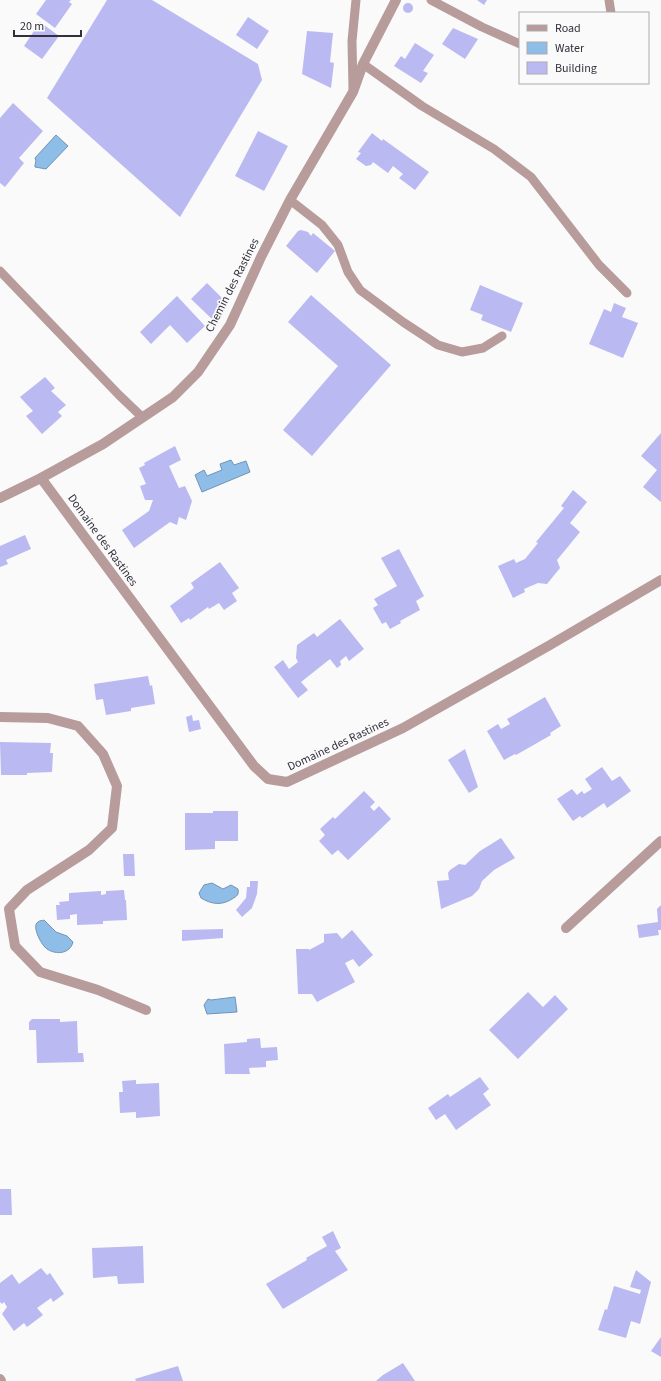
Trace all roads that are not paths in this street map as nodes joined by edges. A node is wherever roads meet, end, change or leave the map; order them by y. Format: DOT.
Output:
graph roads {
  1 [pos="356,0"];
  2 [pos="396,0"];
  3 [pos="431,0"];
  4 [pos="609,0"];
  5 [pos="611,12"];
  6 [pos="519,44"];
  7 [pos="363,64"];
  8 [pos="353,92"];
  9 [pos="290,200"];
  10 [pos="0,271"];
  11 [pos="627,293"];
  12 [pos="502,336"];
  13 [pos="142,417"];
  14 [pos="41,478"];
  15 [pos="0,498"];
  16 [pos="661,580"];
  17 [pos="0,717"];
  18 [pos="661,841"];
  19 [pos="566,928"];
  20 [pos="146,1010"];
  1 -- 8 [label="lane"];
  2 -- 7 [label="street, Chemin des Rastines"];
  3 -- 6 [label="lane"];
  4 -- 5 [label="lane"];
  7 -- 8 [label="street, Chemin des Rastines"];
  7 -- 11 [label="lane"];
  8 -- 9 [label="street, Chemin des Rastines"];
  9 -- 12 [label="lane"];
  9 -- 13 [label="street, Chemin des Rastines"];
  10 -- 13 [label="lane"];
  13 -- 14 [label="street, Chemin des Rastines"];
  14 -- 15 [label="street, Chemin des Rastines"];
  14 -- 16 [label="street, Domaine des Rastines"];
  17 -- 20 [label="street"];
  18 -- 19 [label="street"];
}
